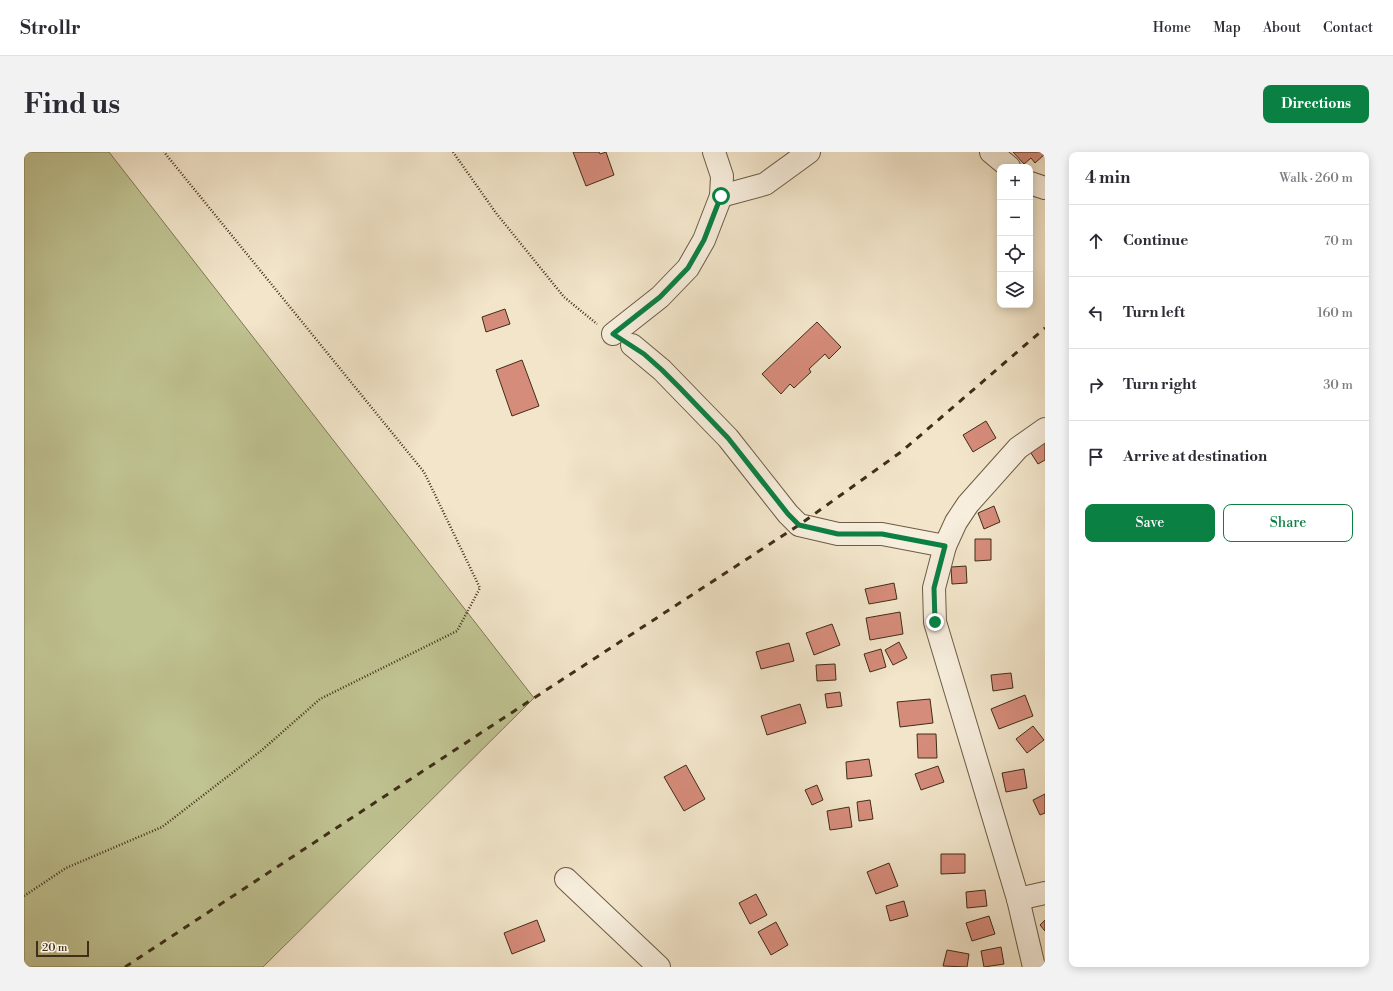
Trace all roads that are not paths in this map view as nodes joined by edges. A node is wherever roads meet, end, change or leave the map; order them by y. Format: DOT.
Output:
graph roads {
  1 [pos="714,152"];
  2 [pos="809,152"];
  3 [pos="991,152"];
  4 [pos="1005,164"];
  5 [pos="1033,184"];
  6 [pos="1045,188"];
  7 [pos="721,196"];
  8 [pos="613,334"];
  9 [pos="632,346"];
  10 [pos="1045,429"];
  11 [pos="945,546"];
  12 [pos="566,879"];
  13 [pos="1045,893"];
  14 [pos="1018,900"];
  15 [pos="659,967"];
  16 [pos="1034,967"];
  1 -- 7 [label="street"];
  2 -- 7 [label="street"];
  3 -- 4 [label="street"];
  5 -- 6 [label="street"];
  7 -- 8 [label="street"];
  9 -- 11 [label="street"];
  10 -- 11 [label="street"];
  11 -- 14 [label="street"];
  12 -- 15 [label="street"];
  13 -- 14 [label="street"];
  14 -- 16 [label="street"];
}
